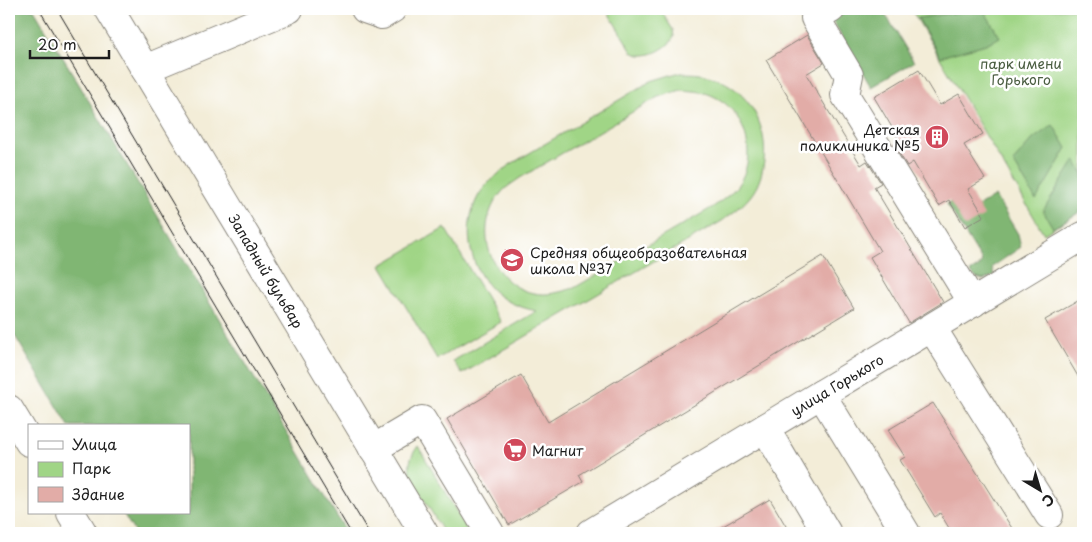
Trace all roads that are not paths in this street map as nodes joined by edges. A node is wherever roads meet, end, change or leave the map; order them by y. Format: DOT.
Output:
graph roads {
  1 [pos="109,9"];
  2 [pos="289,9"];
  3 [pos="365,9"];
  4 [pos="392,9"];
  5 [pos="823,14"];
  6 [pos="145,69"];
  7 [pos="1083,236"];
  8 [pos="973,303"];
  9 [pos="932,328"];
  10 [pos="821,394"];
  11 [pos="9,409"];
  12 [pos="765,428"];
  13 [pos="28,440"];
  14 [pos="373,449"];
  15 [pos="72,514"];
  16 [pos="1049,515"];
  17 [pos="594,532"];
  18 [pos="83,533"];
  19 [pos="424,533"];
  20 [pos="490,533"];
  21 [pos="827,533"];
  22 [pos="906,533"];
  1 -- 6 [label="street, Западный бульвар"];
  2 -- 6 [label="street"];
  3 -- 4 [label="street"];
  5 -- 8 [label="street"];
  6 -- 14 [label="street, Западный бульвар"];
  7 -- 8 [label="street, улица Горького"];
  8 -- 9 [label="street, улица Горького"];
  9 -- 10 [label="street, улица Горького"];
  9 -- 16 [label="street"];
  10 -- 12 [label="street, улица Горького"];
  10 -- 22 [label="street"];
  11 -- 13 [label="street"];
  12 -- 17 [label="street, улица Горького"];
  12 -- 21 [label="street"];
  14 -- 19 [label="street, Западный бульвар"];
  14 -- 20 [label="street"];
  15 -- 18 [label="street"];
}
